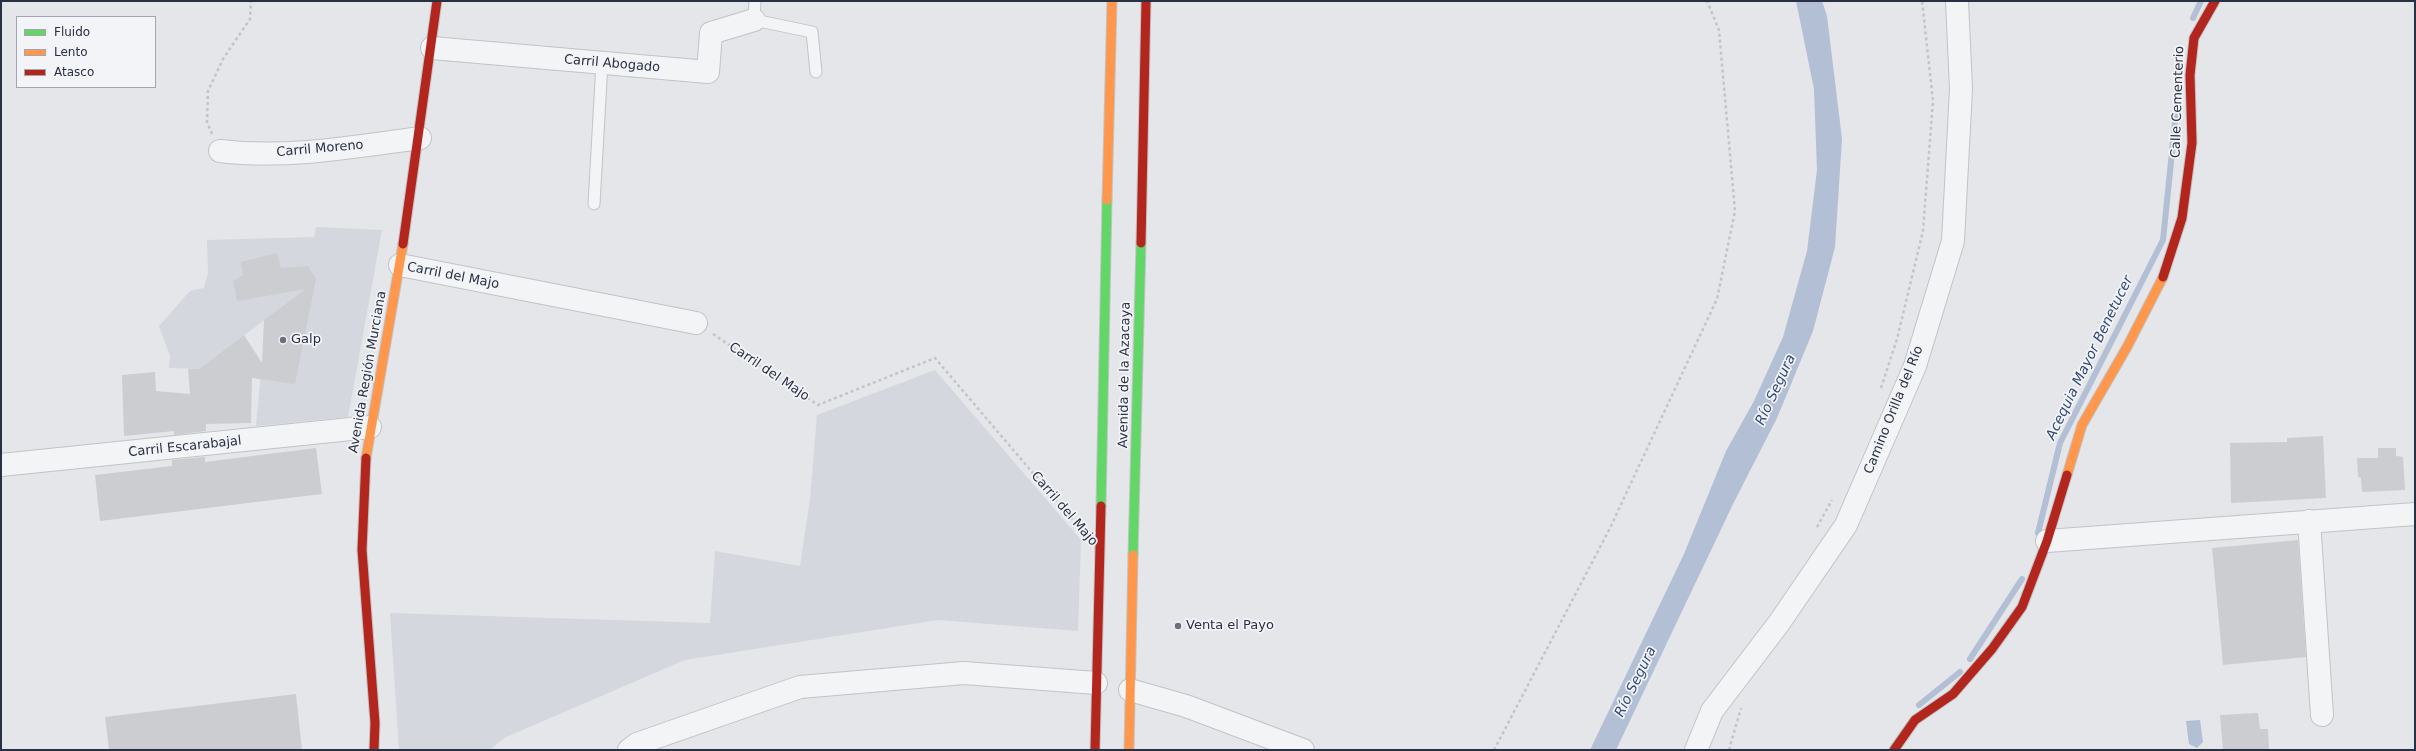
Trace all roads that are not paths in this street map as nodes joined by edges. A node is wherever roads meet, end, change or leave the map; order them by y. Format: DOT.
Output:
graph roads {
  1 [pos="437,1"];
  2 [pos="1112,1"];
  3 [pos="1146,1"];
  4 [pos="1957,1"];
  5 [pos="2215,1"];
  6 [pos="754,10"];
  7 [pos="432,48"];
  8 [pos="602,63"];
  9 [pos="816,72"];
  10 [pos="420,138"];
  11 [pos="220,151"];
  12 [pos="594,204"];
  13 [pos="400,265"];
  14 [pos="696,323"];
  15 [pos="370,427"];
  16 [pos="1,466"];
  17 [pos="2415,514"];
  18 [pos="2309,520"];
  19 [pos="2047,541"];
  20 [pos="1096,683"];
  21 [pos="1130,690"];
  22 [pos="2322,715"];
  23 [pos="374,750"];
  24 [pos="629,750"];
  25 [pos="1095,750"];
  26 [pos="1129,750"];
  27 [pos="1303,750"];
  28 [pos="1696,750"];
  29 [pos="1894,750"];
  1 -- 7 [label="main road, Avenida Región Murciana"];
  2 -- 20 [label="main road, Avenida de la Azacaya"];
  3 -- 21 [label="main road, Avenida de la Azacaya"];
  4 -- 28 [label="street, Camino Orilla del Río"];
  5 -- 19 [label="main road, Calle Cementerio"];
  6 -- 8 [label="street, Carril Abogado"];
  6 -- 9 [label="lane"];
  7 -- 8 [label="street, Carril Abogado"];
  7 -- 10 [label="main road, Avenida Región Murciana"];
  8 -- 12 [label="lane"];
  10 -- 11 [label="street, Carril Moreno"];
  10 -- 13 [label="main road, Avenida Región Murciana"];
  13 -- 14 [label="street, Carril del Majo"];
  13 -- 15 [label="main road, Avenida Región Murciana"];
  15 -- 16 [label="street, Carril Escarabajal"];
  15 -- 23 [label="main road, Avenida Región Murciana"];
  17 -- 18 [label="street"];
  18 -- 19 [label="street"];
  18 -- 22 [label="street"];
  19 -- 29 [label="main road, Calle Cementerio"];
  20 -- 24 [label="street"];
  20 -- 25 [label="main road, Avenida de la Azacaya"];
  21 -- 26 [label="main road, Avenida de la Azacaya"];
  21 -- 27 [label="street"];
}
